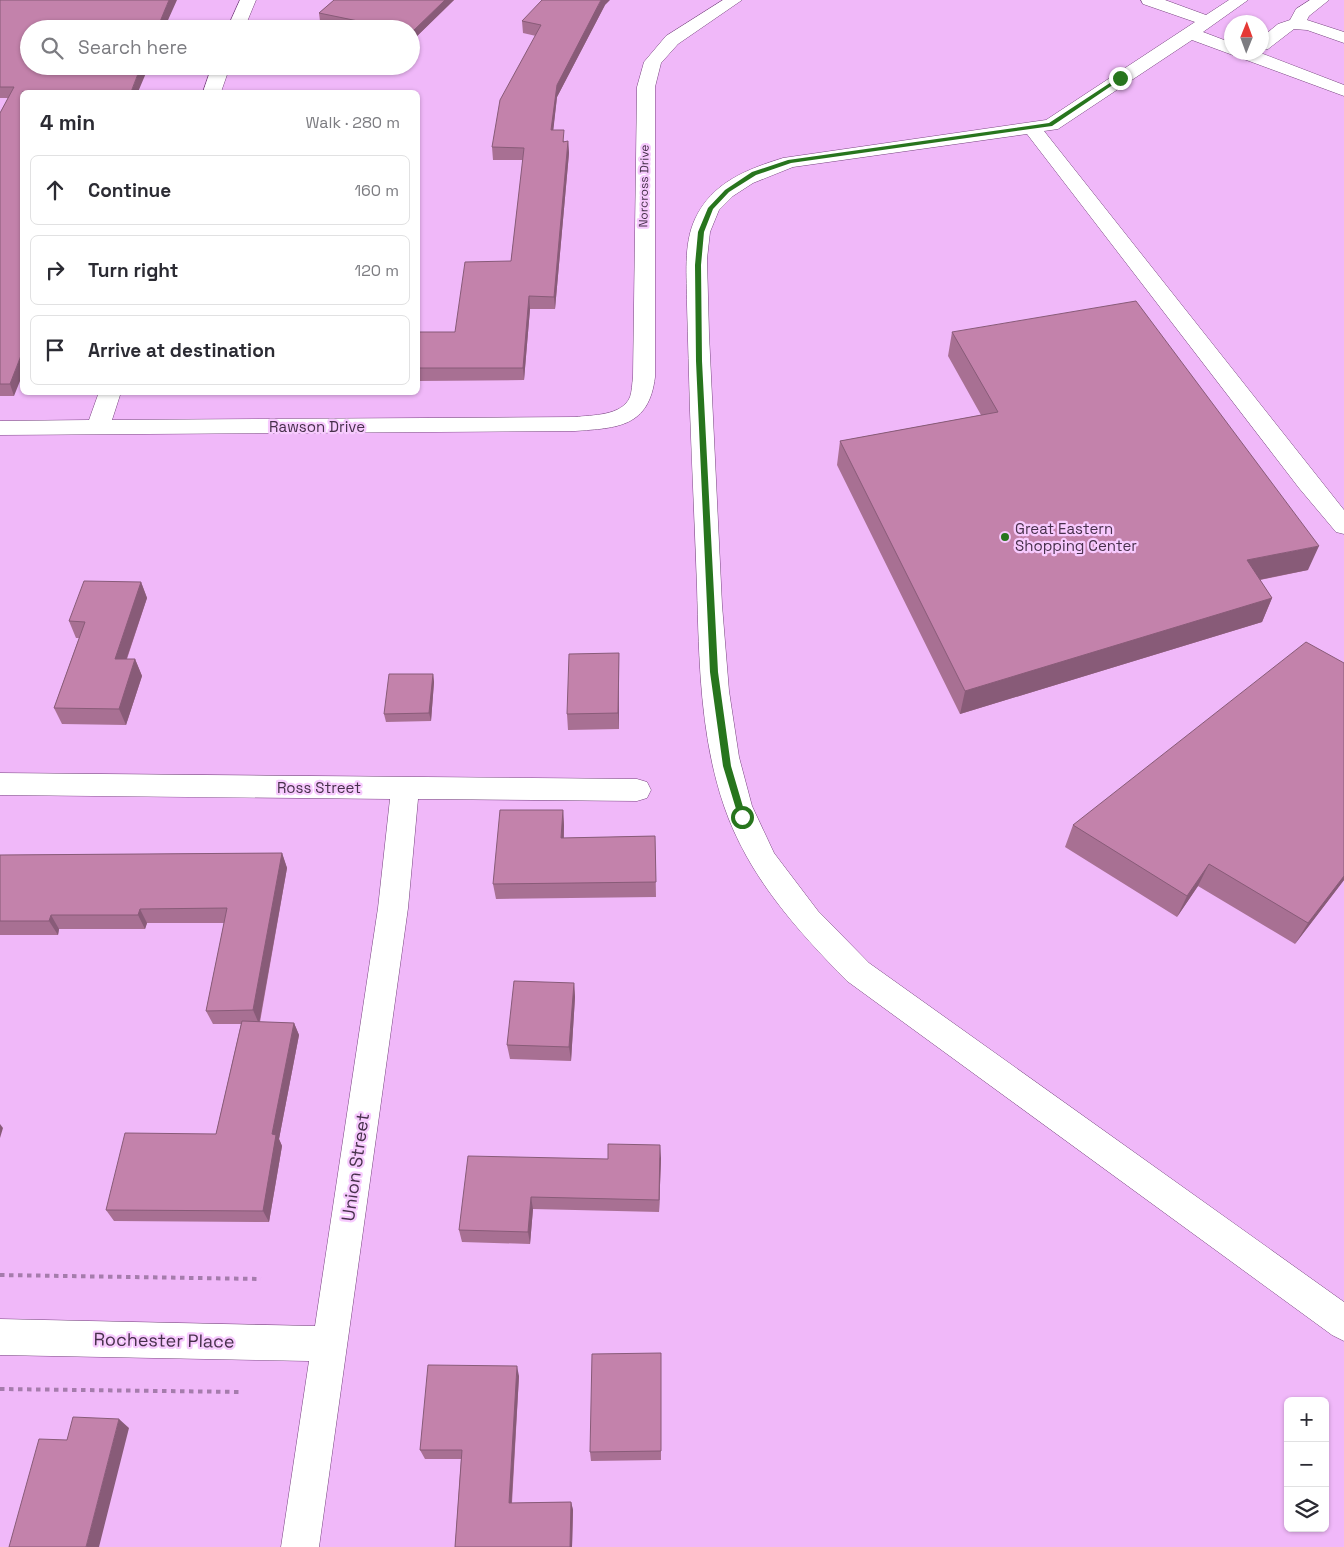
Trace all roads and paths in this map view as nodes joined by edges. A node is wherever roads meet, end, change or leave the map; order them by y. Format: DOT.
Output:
graph roads {
  1 [pos="248,0"];
  2 [pos="734,0"];
  3 [pos="1149,0"];
  4 [pos="1240,0"];
  5 [pos="1321,0"];
  6 [pos="239,20"];
  7 [pos="1296,25"];
  8 [pos="1199,27"];
  9 [pos="1269,37"];
  10 [pos="1344,38"];
  11 [pos="1224,40"];
  12 [pos="1268,60"];
  13 [pos="218,75"];
  14 [pos="213,90"];
  15 [pos="1344,91"];
  16 [pos="1032,128"];
  17 [pos="109,395"];
  18 [pos="632,410"];
  19 [pos="98,427"];
  20 [pos="0,428"];
  21 [pos="1344,526"];
  22 [pos="0,784"];
  23 [pos="405,787"];
  24 [pos="637,790"];
  25 [pos="0,1275"];
  26 [pos="261,1279"];
  27 [pos="1344,1323"];
  28 [pos="0,1337"];
  29 [pos="328,1344"];
  30 [pos="0,1389"];
  31 [pos="243,1392"];
  32 [pos="300,1547"];
  1 -- 6 [label="street"];
  2 -- 18 [label="street, Norcross Drive"];
  3 -- 8 [label="street"];
  4 -- 8 [label="street"];
  5 -- 7 [label="street"];
  7 -- 9 [label="street"];
  7 -- 10 [label="street"];
  8 -- 11 [label="street"];
  8 -- 16 [label="street"];
  12 -- 15 [label="street"];
  13 -- 14 [label="street"];
  16 -- 21 [label="street"];
  16 -- 27 [label="street"];
  17 -- 19 [label="street"];
  18 -- 19 [label="street, Rawson Drive"];
  19 -- 20 [label="street, Rawson Drive"];
  22 -- 23 [label="street, Ross Street"];
  23 -- 24 [label="street, Ross Street"];
  23 -- 29 [label="street, Union Street"];
  25 -- 26 [label="path"];
  28 -- 29 [label="street, Rochester Place"];
  29 -- 32 [label="street, Union Street"];
  30 -- 31 [label="path"];
}
